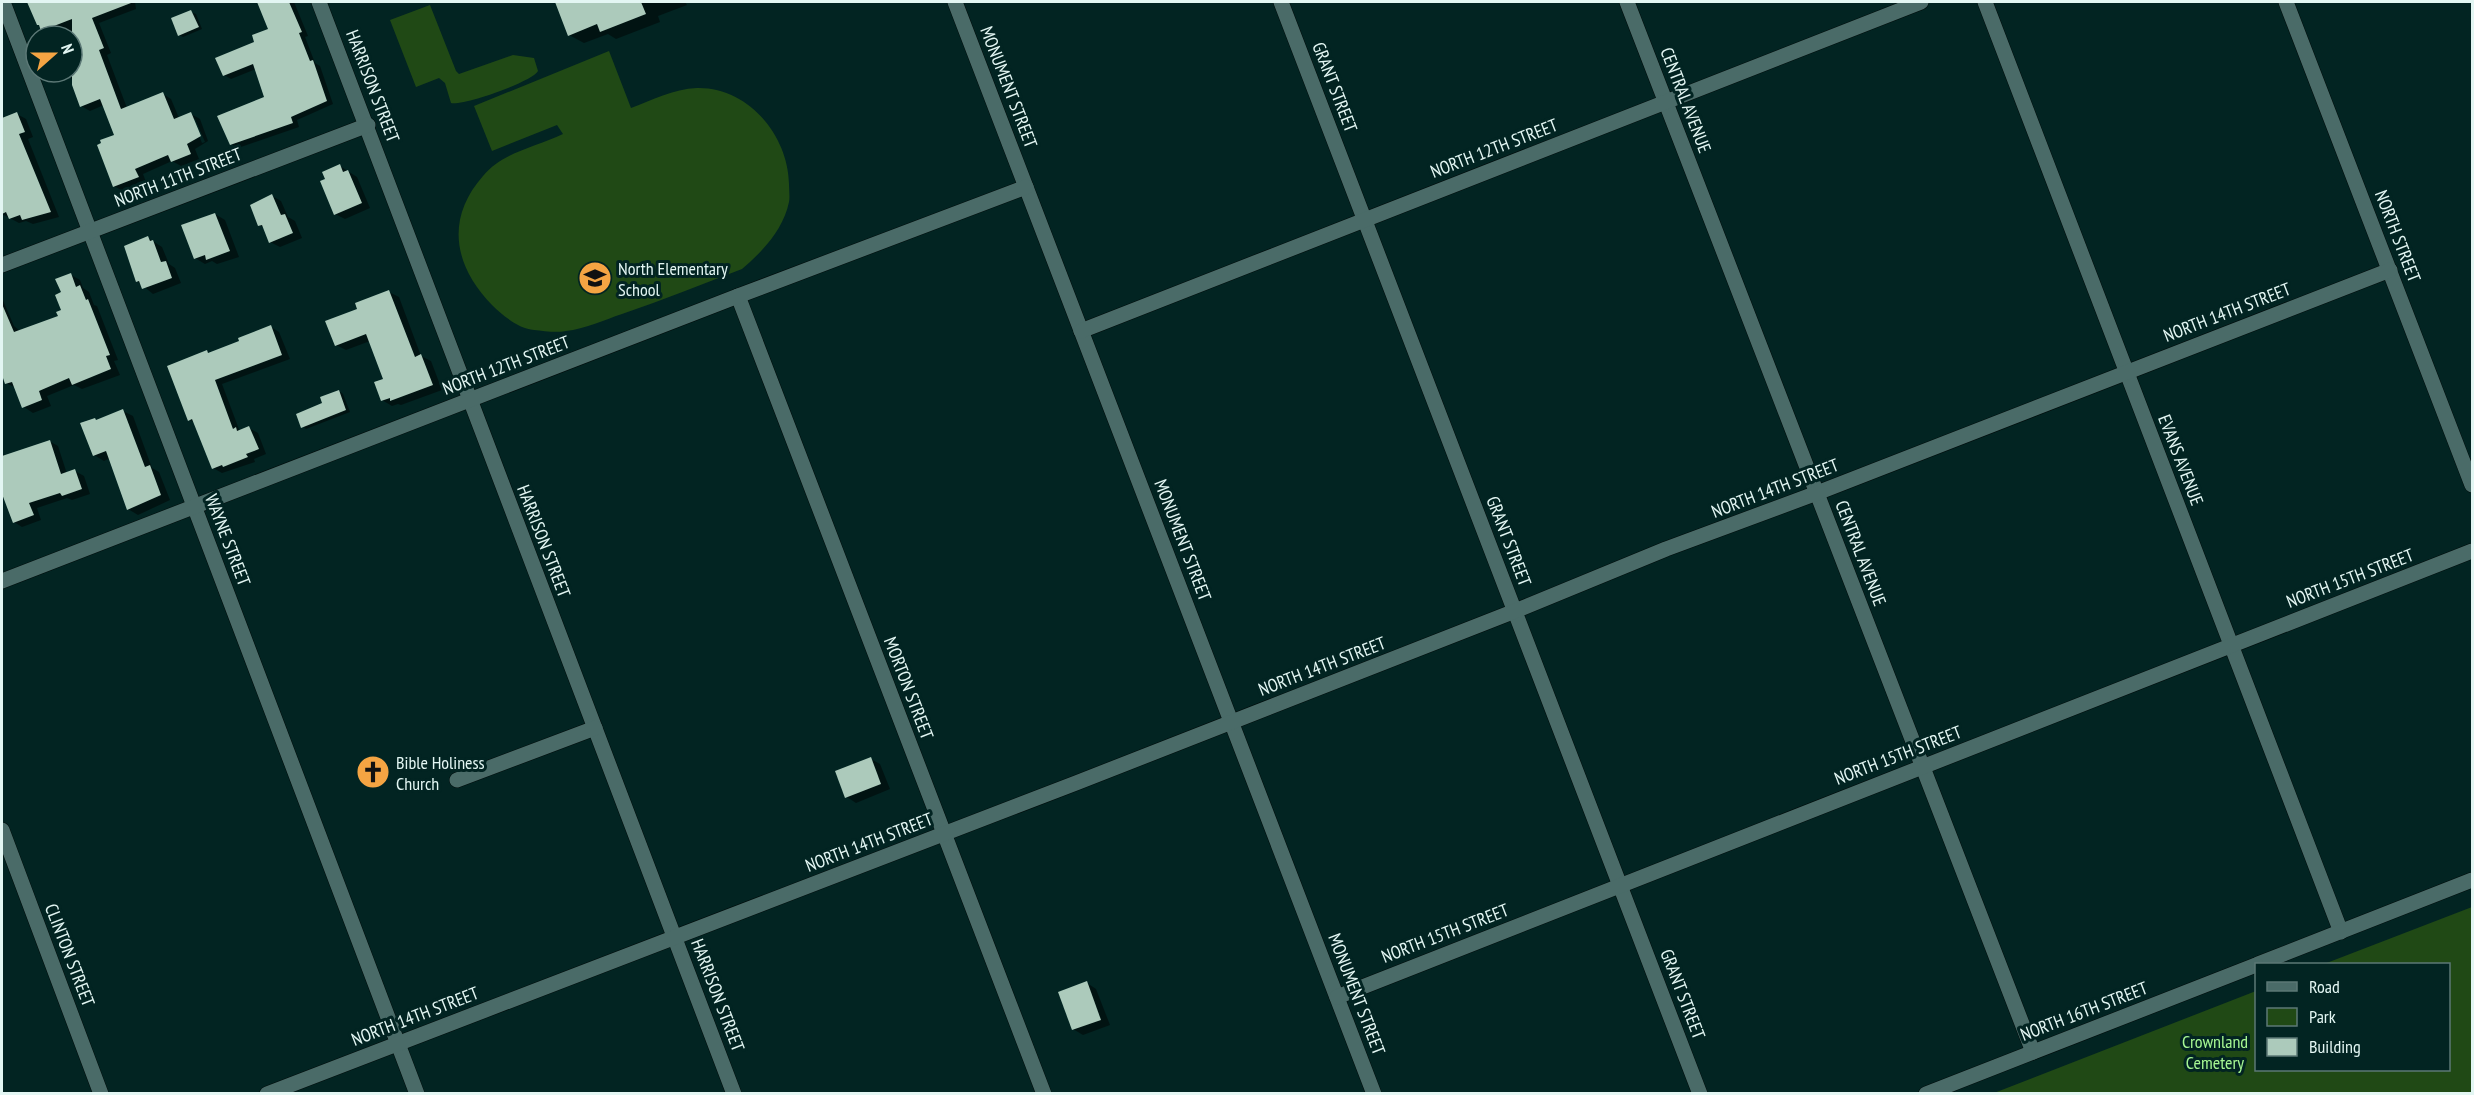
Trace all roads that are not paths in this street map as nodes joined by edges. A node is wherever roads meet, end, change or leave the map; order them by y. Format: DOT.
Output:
graph roads {
  1 [pos="3,2"];
  2 [pos="319,2"];
  3 [pos="955,2"];
  4 [pos="1281,2"];
  5 [pos="1627,2"];
  6 [pos="1921,2"];
  7 [pos="1985,2"];
  8 [pos="2286,2"];
  9 [pos="1666,101"];
  10 [pos="368,125"];
  11 [pos="1026,188"];
  12 [pos="1365,219"];
  13 [pos="91,232"];
  14 [pos="2,265"];
  15 [pos="2390,270"];
  16 [pos="738,296"];
  17 [pos="1081,331"];
  18 [pos="2127,372"];
  19 [pos="469,400"];
  20 [pos="2472,485"];
  21 [pos="1817,493"];
  22 [pos="194,506"];
  23 [pos="2472,550"];
  24 [pos="2,581"];
  25 [pos="1515,611"];
  26 [pos="2231,645"];
  27 [pos="1233,722"];
  28 [pos="595,728"];
  29 [pos="1923,766"];
  30 [pos="457,780"];
  31 [pos="2,830"];
  32 [pos="944,834"];
  33 [pos="2472,880"];
  34 [pos="1620,885"];
  35 [pos="2341,932"];
  36 [pos="675,938"];
  37 [pos="2262,963"];
  38 [pos="2255,966"];
  39 [pos="1337,996"];
  40 [pos="398,1043"];
  41 [pos="2033,1052"];
  42 [pos="101,1094"];
  43 [pos="267,1094"];
  44 [pos="417,1094"];
  45 [pos="734,1094"];
  46 [pos="1044,1094"];
  47 [pos="1374,1094"];
  48 [pos="1700,1094"];
  49 [pos="1926,1094"];
  1 -- 13 [label="street, WAYNE STREET"];
  2 -- 10 [label="street, HARRISON STREET"];
  3 -- 11 [label="street, MONUMENT STREET"];
  4 -- 12 [label="street, GRANT STREET"];
  5 -- 9 [label="street, CENTRAL AVENUE"];
  6 -- 9 [label="street, NORTH 12TH STREET"];
  7 -- 18 [label="street, EVANS AVENUE"];
  8 -- 15 [label="street, NORTH STREET"];
  9 -- 12 [label="street, NORTH 12TH STREET"];
  9 -- 21 [label="street, CENTRAL AVENUE"];
  10 -- 13 [label="street, NORTH 11TH STREET"];
  10 -- 19 [label="street, HARRISON STREET"];
  11 -- 16 [label="street, NORTH 12TH STREET"];
  11 -- 17 [label="street, MONUMENT STREET"];
  12 -- 17 [label="street, NORTH 12TH STREET"];
  12 -- 25 [label="street, GRANT STREET"];
  13 -- 14 [label="street, NORTH 11TH STREET"];
  13 -- 22 [label="street, WAYNE STREET"];
  15 -- 18 [label="street, NORTH 14TH STREET"];
  15 -- 20 [label="street, NORTH STREET"];
  16 -- 19 [label="street, NORTH 12TH STREET"];
  16 -- 32 [label="street, MORTON STREET"];
  17 -- 27 [label="street, MONUMENT STREET"];
  18 -- 21 [label="street, NORTH 14TH STREET"];
  18 -- 26 [label="street, EVANS AVENUE"];
  19 -- 22 [label="street, NORTH 12TH STREET"];
  19 -- 28 [label="street, HARRISON STREET"];
  21 -- 25 [label="street, NORTH 14TH STREET"];
  21 -- 29 [label="street, CENTRAL AVENUE"];
  22 -- 24 [label="street, NORTH 12TH STREET"];
  22 -- 40 [label="street, WAYNE STREET"];
  23 -- 26 [label="street, NORTH 15TH STREET"];
  25 -- 27 [label="street, NORTH 14TH STREET"];
  25 -- 34 [label="street, GRANT STREET"];
  26 -- 29 [label="street, NORTH 15TH STREET"];
  26 -- 35 [label="street, EVANS AVENUE"];
  27 -- 32 [label="street, NORTH 14TH STREET"];
  27 -- 39 [label="street, MONUMENT STREET"];
  28 -- 30 [label="street"];
  28 -- 36 [label="street, HARRISON STREET"];
  29 -- 34 [label="street, NORTH 15TH STREET"];
  29 -- 41 [label="street, CENTRAL AVENUE"];
  31 -- 42 [label="street, CLINTON STREET"];
  32 -- 36 [label="street, NORTH 14TH STREET"];
  32 -- 46 [label="street, MORTON STREET"];
  33 -- 35 [label="street, NORTH 16TH STREET"];
  34 -- 39 [label="street, NORTH 15TH STREET"];
  34 -- 48 [label="street, GRANT STREET"];
  35 -- 37 [label="street, NORTH 16TH STREET"];
  36 -- 40 [label="street, NORTH 14TH STREET"];
  36 -- 45 [label="street, HARRISON STREET"];
  38 -- 41 [label="street, NORTH 16TH STREET"];
  39 -- 47 [label="street, MONUMENT STREET"];
  40 -- 43 [label="street, NORTH 14TH STREET"];
  40 -- 44 [label="street, WAYNE STREET"];
  41 -- 49 [label="street, NORTH 16TH STREET"];
}
